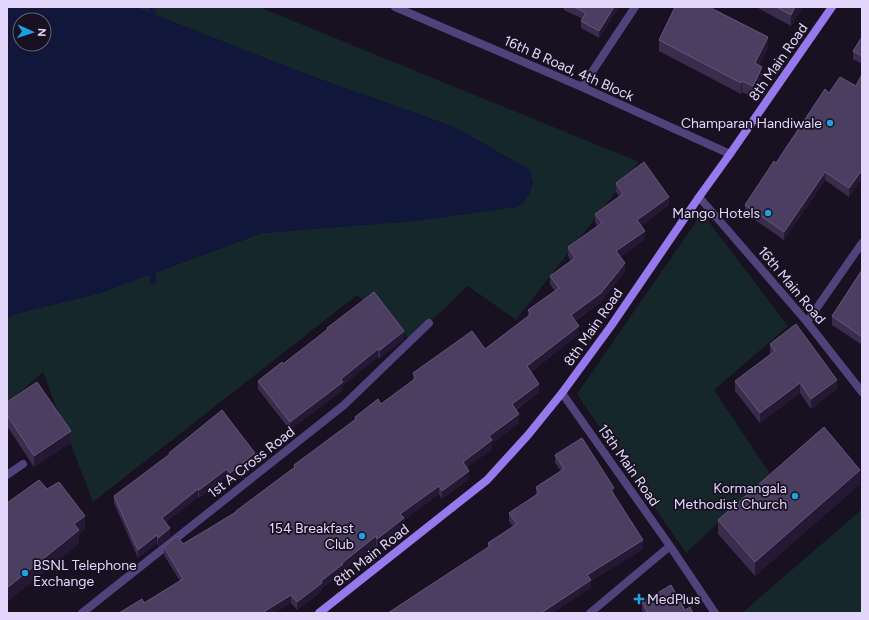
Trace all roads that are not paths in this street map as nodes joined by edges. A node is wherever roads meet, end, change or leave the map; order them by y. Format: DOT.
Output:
graph roads {
  1 [pos="395,7"];
  2 [pos="635,7"];
  3 [pos="832,7"];
  4 [pos="582,87"];
  5 [pos="730,154"];
  6 [pos="699,197"];
  7 [pos="862,243"];
  8 [pos="807,322"];
  9 [pos="429,323"];
  10 [pos="862,392"];
  11 [pos="562,393"];
  12 [pos="22,464"];
  13 [pos="7,476"];
  14 [pos="670,546"];
  15 [pos="82,613"];
  16 [pos="319,613"];
  17 [pos="590,613"];
  18 [pos="715,613"];
  1 -- 4 [label="street, 16th B Road, 4th Block"];
  2 -- 4 [label="street"];
  3 -- 5 [label="street, 8th Main Road"];
  4 -- 5 [label="street, 16th B Road, 4th Block"];
  5 -- 6 [label="street, 8th Main Road"];
  6 -- 8 [label="street, 16th Main Road"];
  6 -- 11 [label="street, 8th Main Road"];
  7 -- 8 [label="street"];
  8 -- 10 [label="street, 16th Main Road"];
  9 -- 15 [label="street, 1st A Cross Road"];
  11 -- 14 [label="street, 15th Main Road"];
  11 -- 16 [label="street, 8th Main Road"];
  12 -- 13 [label="street"];
  14 -- 17 [label="street"];
  14 -- 18 [label="street, 15th Main Road"];
}
